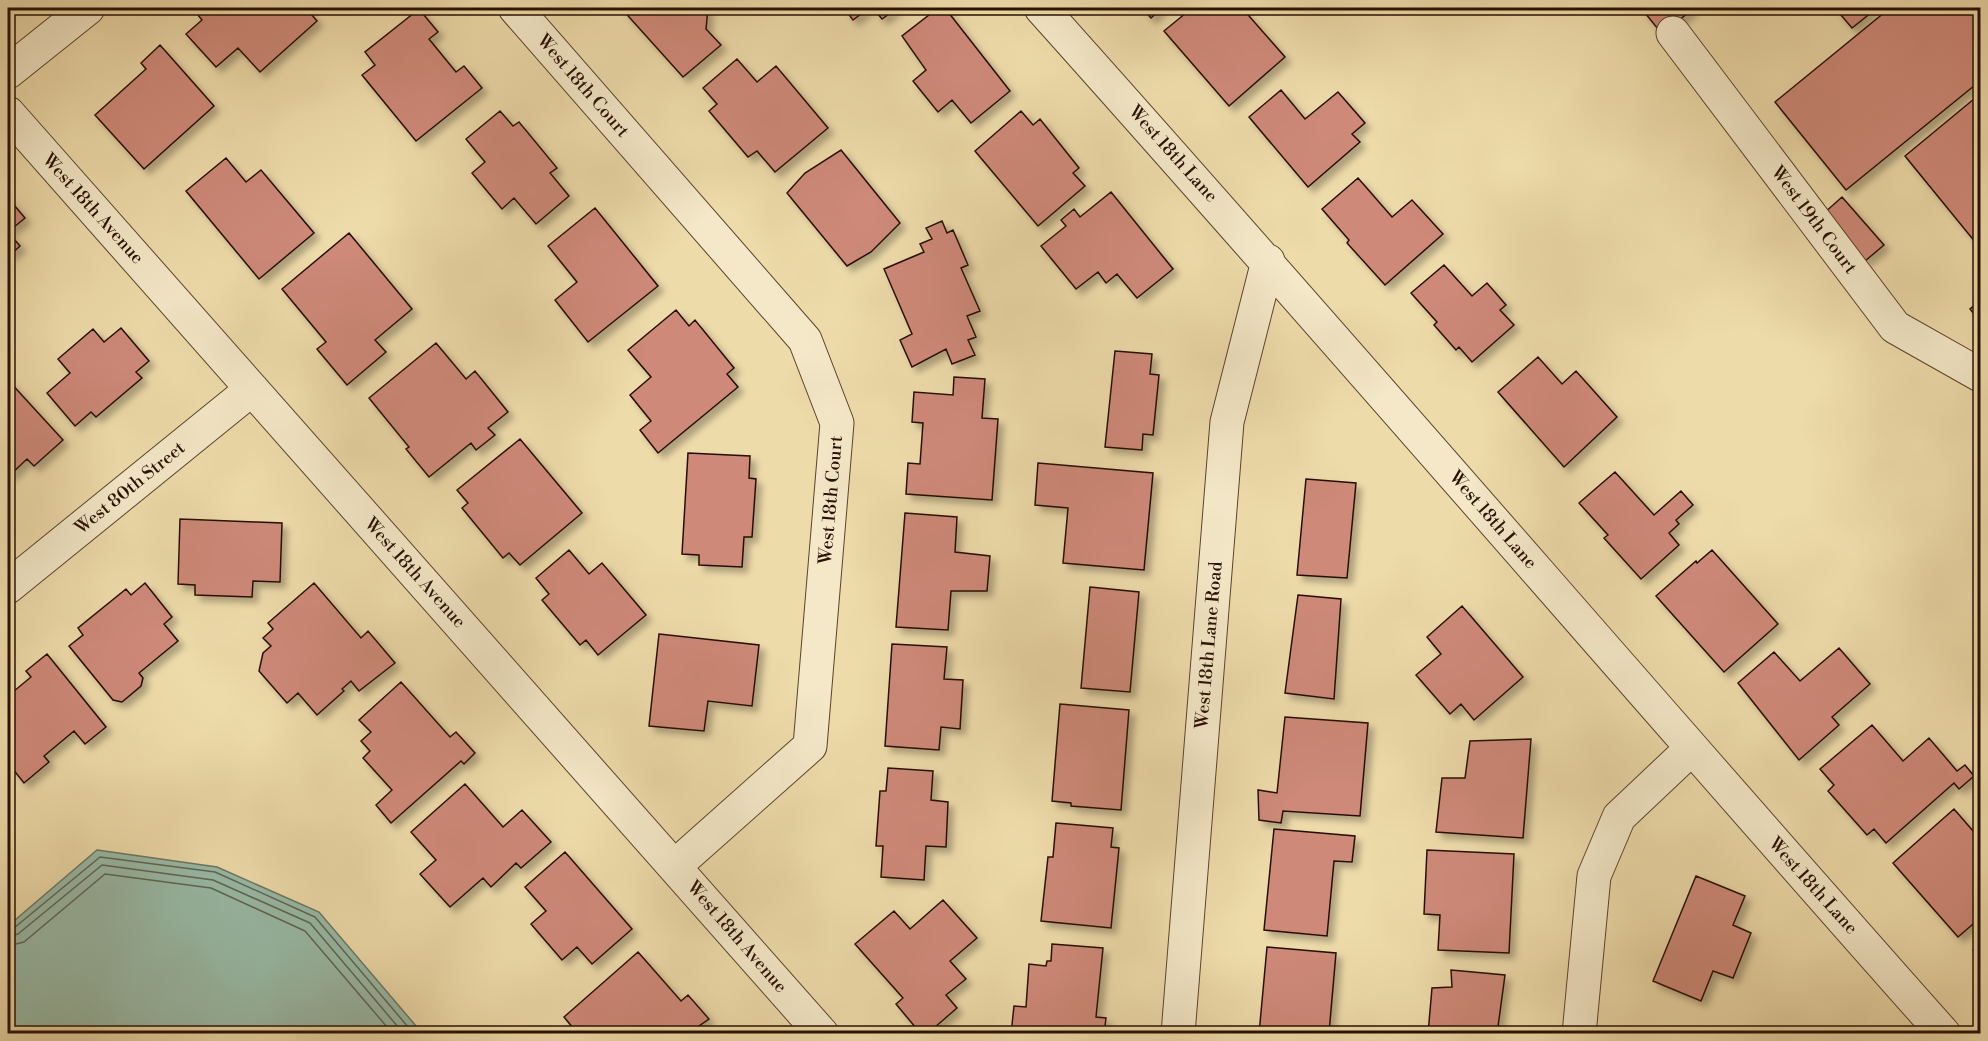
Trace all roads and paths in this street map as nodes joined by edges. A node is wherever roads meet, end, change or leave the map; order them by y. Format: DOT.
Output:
graph roads {
  1 [pos="88,8"];
  2 [pos="515,8"];
  3 [pos="1041,8"];
  4 [pos="1673,33"];
  5 [pos="8,72"];
  6 [pos="8,113"];
  7 [pos="1268,261"];
  8 [pos="1980,375"];
  9 [pos="252,389"];
  10 [pos="8,587"];
  11 [pos="1691,749"];
  12 [pos="675,866"];
  13 [pos="822,1034"];
  14 [pos="1178,1034"];
  15 [pos="1579,1034"];
  16 [pos="1944,1034"];
  1 -- 5 [label="street"];
  2 -- 12 [label="street, West 18th Court"];
  3 -- 7 [label="street, West 18th Lane"];
  4 -- 8 [label="street, West 19th Court"];
  6 -- 9 [label="street, West 18th Avenue"];
  7 -- 11 [label="street, West 18th Lane"];
  7 -- 14 [label="street, West 18th Lane Road"];
  9 -- 10 [label="street, West 80th Street"];
  9 -- 12 [label="street, West 18th Avenue"];
  11 -- 15 [label="street"];
  11 -- 16 [label="street, West 18th Lane"];
  12 -- 13 [label="street, West 18th Avenue"];
}
